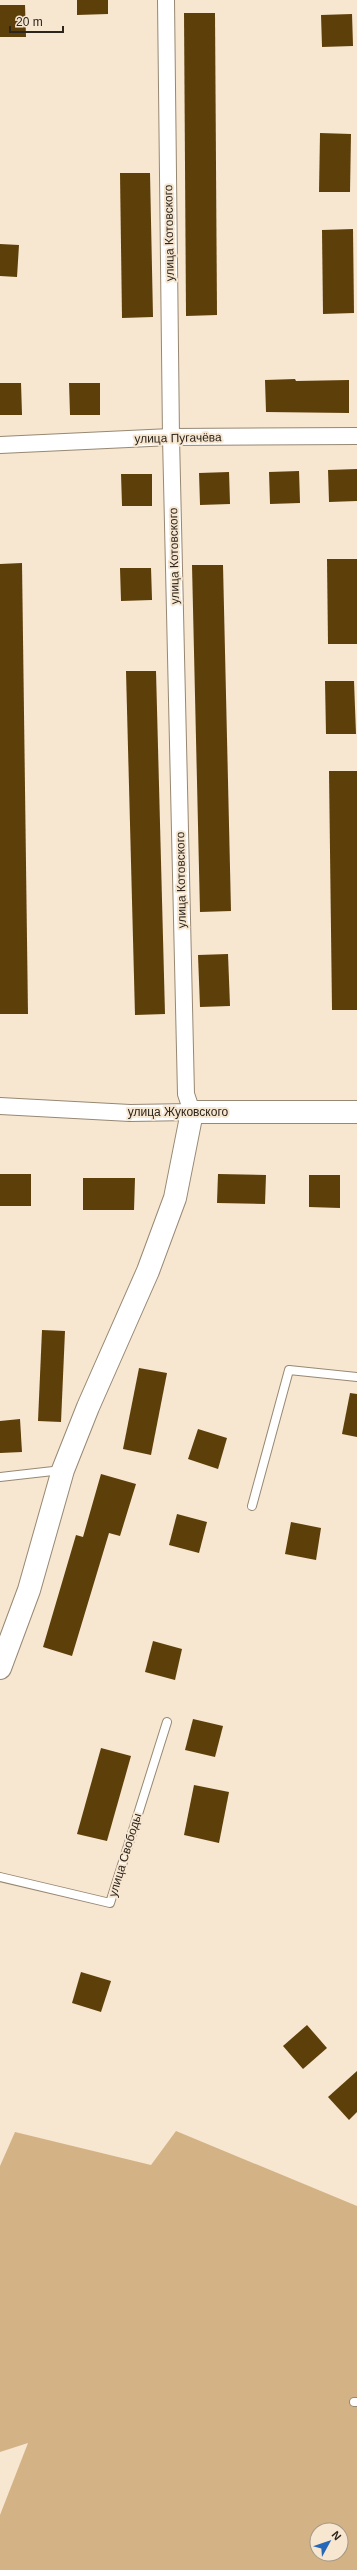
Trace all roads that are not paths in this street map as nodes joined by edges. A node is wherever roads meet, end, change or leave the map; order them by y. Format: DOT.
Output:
graph roads {
  1 [pos="166,0"];
  2 [pos="357,436"];
  3 [pos="171,437"];
  4 [pos="0,445"];
  5 [pos="0,1106"];
  6 [pos="192,1112"];
  7 [pos="357,1112"];
  8 [pos="357,1377"];
  9 [pos="63,1470"];
  10 [pos="0,1477"];
  11 [pos="252,1506"];
  12 [pos="0,1668"];
  13 [pos="167,1722"];
  14 [pos="0,1877"];
  1 -- 3 [label="street, улица Котовского"];
  2 -- 3 [label="street, улица Пугачёва"];
  3 -- 4 [label="street, улица Пугачёва"];
  3 -- 6 [label="street, улица Котовского"];
  5 -- 6 [label="street, улица Жуковского"];
  6 -- 7 [label="street, улица Жуковского"];
  6 -- 9 [label="street"];
  8 -- 11 [label="lane"];
  9 -- 10 [label="lane"];
  9 -- 12 [label="street"];
  13 -- 14 [label="lane, улица Свободы"];
}
